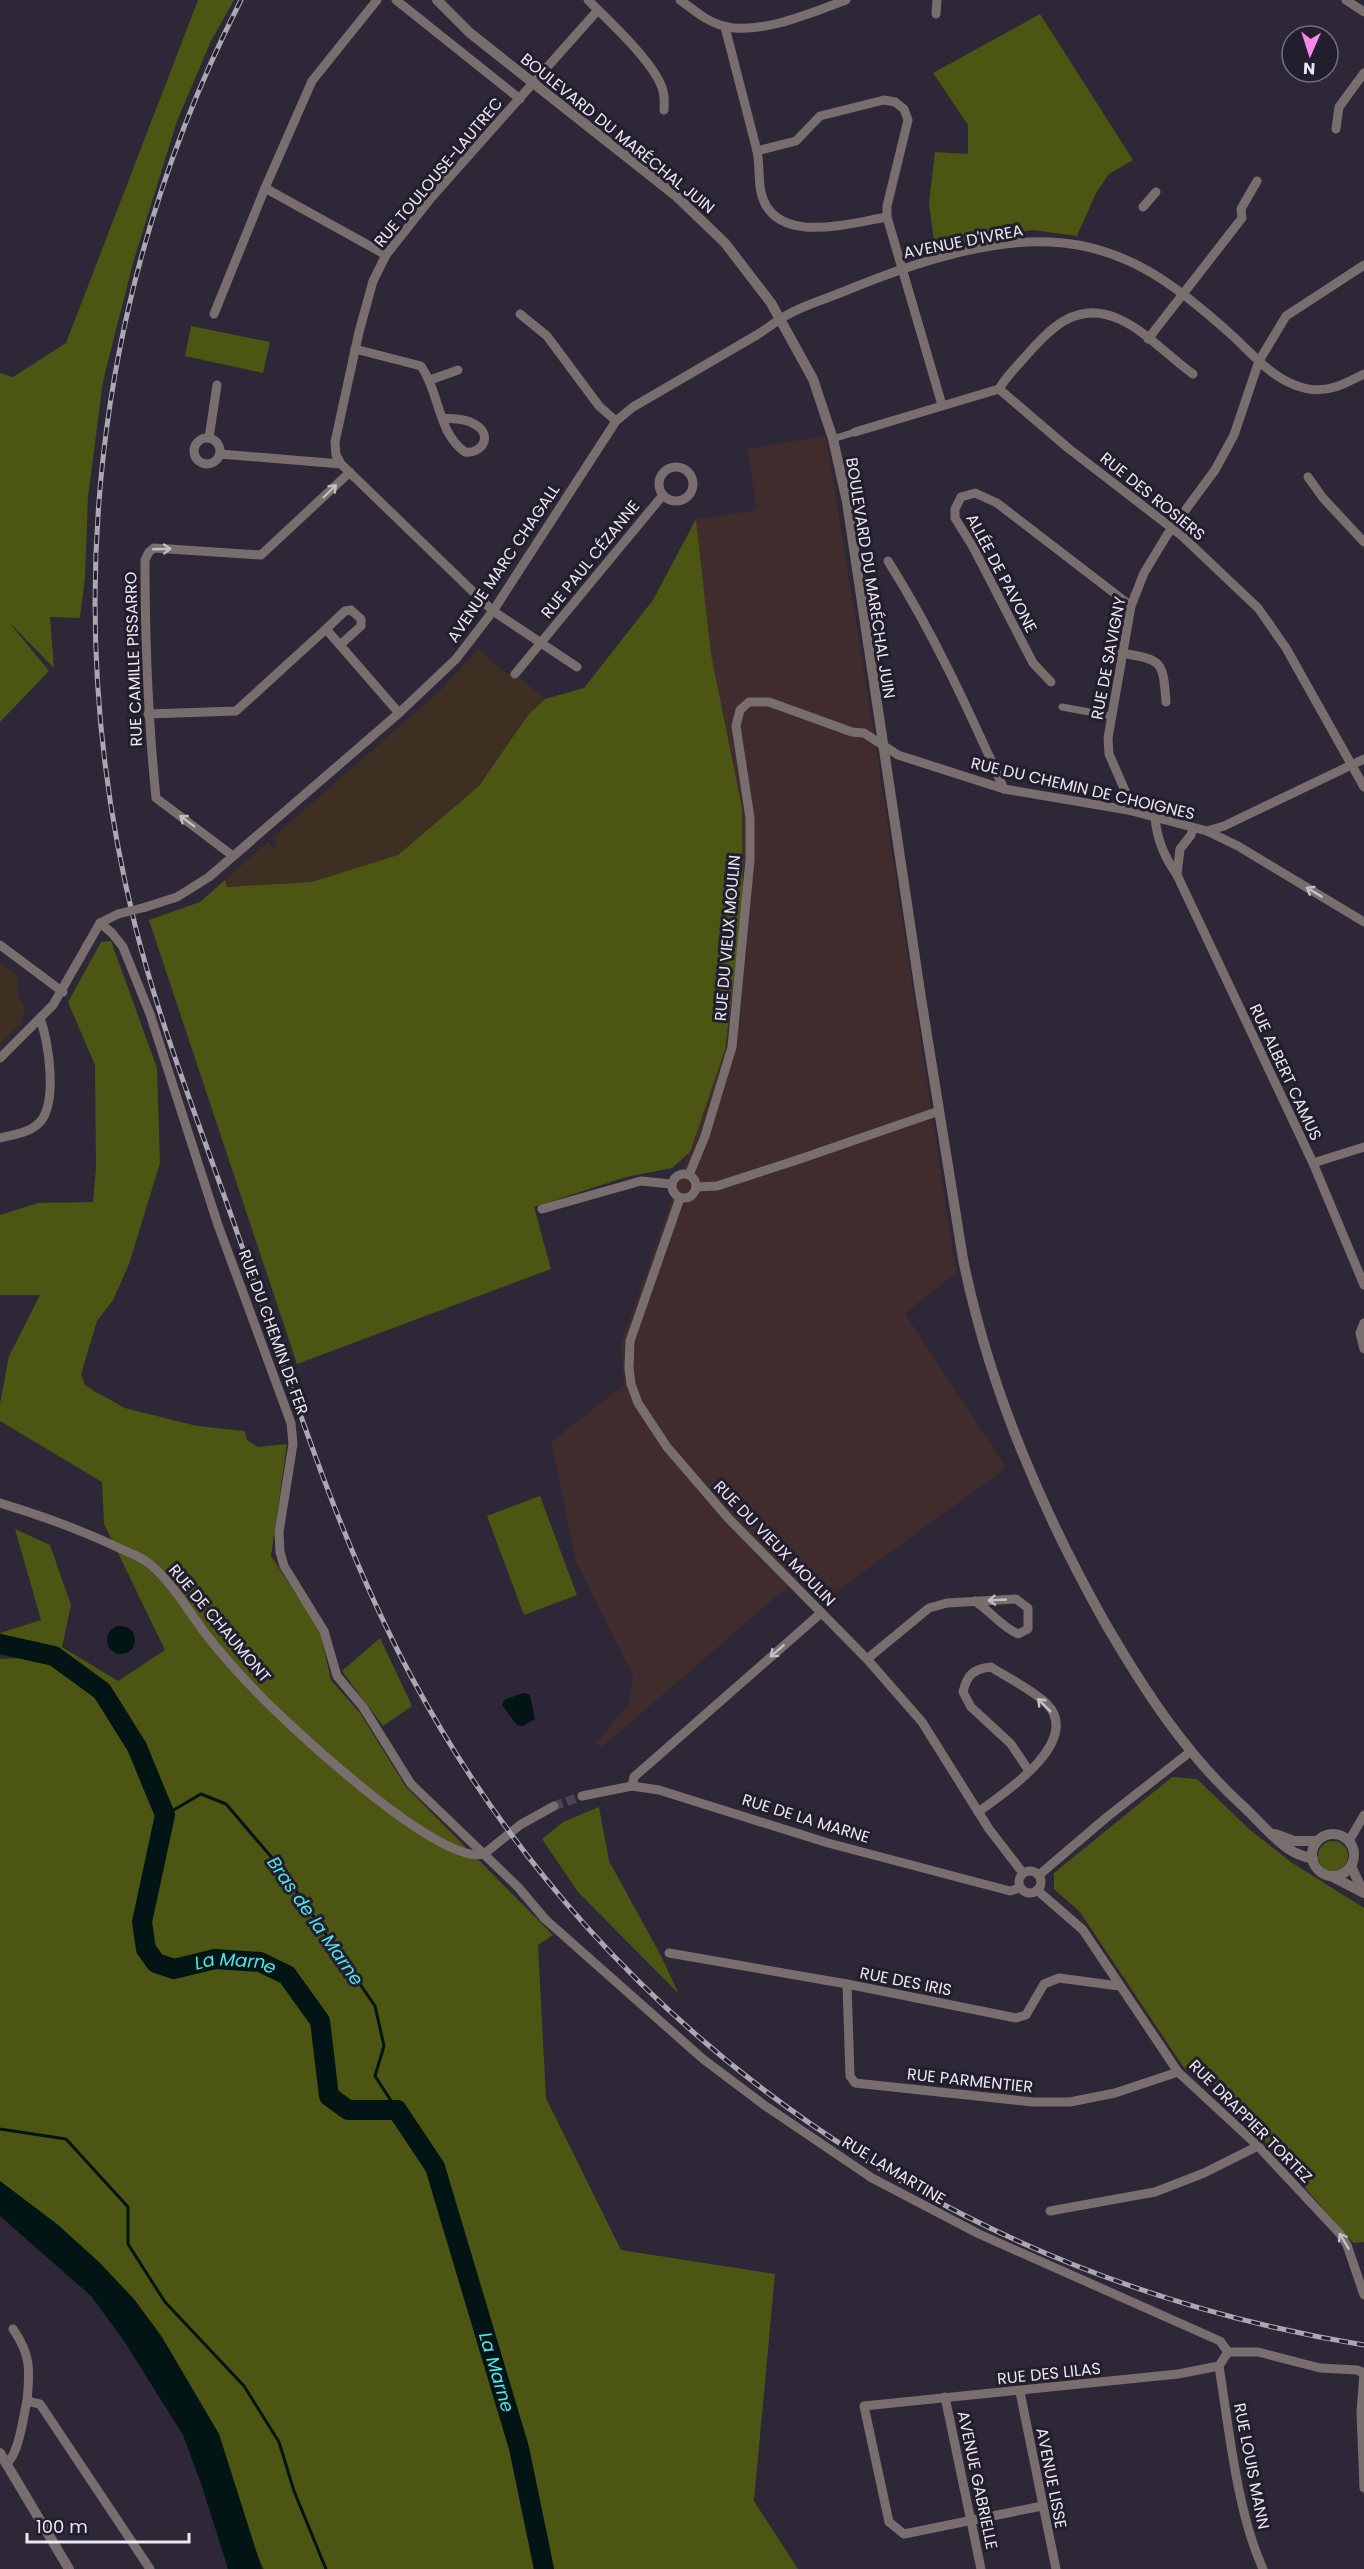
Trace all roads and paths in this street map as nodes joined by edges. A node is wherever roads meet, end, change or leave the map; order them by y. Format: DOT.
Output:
graph roads {
  1 [pos="377,0"];
  2 [pos="396,0"];
  3 [pos="437,0"];
  4 [pos="588,0"];
  5 [pos="680,0"];
  6 [pos="846,0"];
  7 [pos="938,0"];
  8 [pos="1346,0"];
  9 [pos="598,10"];
  10 [pos="1364,12"];
  11 [pos="936,14"];
  12 [pos="725,27"];
  13 [pos="1364,74"];
  14 [pos="535,84"];
  15 [pos="520,99"];
  16 [pos="663,110"];
  17 [pos="1336,129"];
  18 [pos="757,151"];
  19 [pos="1257,180"];
  20 [pos="265,188"];
  21 [pos="1156,192"];
  22 [pos="1143,207"];
  23 [pos="887,217"];
  24 [pos="386,255"];
  25 [pos="1364,265"];
  26 [pos="901,268"];
  27 [pos="1184,294"];
  28 [pos="214,314"];
  29 [pos="520,314"];
  30 [pos="781,319"];
  31 [pos="1148,339"];
  32 [pos="355,349"];
  33 [pos="1259,361"];
  34 [pos="458,370"];
  35 [pos="1193,374"];
  36 [pos="1364,374"];
  37 [pos="430,380"];
  38 [pos="218,385"];
  39 [pos="999,389"];
  40 [pos="942,405"];
  41 [pos="442,418"];
  42 [pos="616,421"];
  43 [pos="855,432"];
  44 [pos="209,438"];
  45 [pos="833,439"];
  46 [pos="220,454"];
  47 [pos="341,464"];
  48 [pos="350,472"];
  49 [pos="1308,477"];
  50 [pos="663,495"];
  51 [pos="1172,529"];
  52 [pos="1364,542"];
  53 [pos="888,561"];
  54 [pos="1131,606"];
  55 [pos="493,611"];
  56 [pos="326,629"];
  57 [pos="541,643"];
  58 [pos="340,645"];
  59 [pos="1122,653"];
  60 [pos="577,667"];
  61 [pos="515,674"];
  62 [pos="1051,682"];
  63 [pos="749,702"];
  64 [pos="1166,702"];
  65 [pos="1062,707"];
  66 [pos="399,713"];
  67 [pos="148,714"];
  68 [pos="1111,716"];
  69 [pos="883,748"];
  70 [pos="1364,759"];
  71 [pos="1352,765"];
  72 [pos="1364,787"];
  73 [pos="1004,789"];
  74 [pos="1128,810"];
  75 [pos="1155,817"];
  76 [pos="1193,828"];
  77 [pos="1207,831"];
  78 [pos="1180,849"];
  79 [pos="1162,850"];
  80 [pos="233,856"];
  81 [pos="1177,875"];
  82 [pos="1364,922"];
  83 [pos="100,923"];
  84 [pos="0,945"];
  85 [pos="63,992"];
  86 [pos="40,1019"];
  87 [pos="0,1058"];
  88 [pos="939,1111"];
  89 [pos="0,1138"];
  90 [pos="1364,1147"];
  91 [pos="1312,1164"];
  92 [pos="689,1175"];
  93 [pos="671,1184"];
  94 [pos="696,1187"];
  95 [pos="680,1198"];
  96 [pos="542,1209"];
  97 [pos="1364,1285"];
  98 [pos="1364,1323"];
  99 [pos="1364,1348"];
  100 [pos="0,1503"];
  101 [pos="975,1601"];
  102 [pos="821,1613"];
  103 [pos="867,1659"];
  104 [pos="1190,1752"];
  105 [pos="1029,1771"];
  106 [pos="632,1786"];
  107 [pos="582,1796"];
  108 [pos="554,1806"];
  109 [pos="978,1812"];
  110 [pos="1364,1815"];
  111 [pos="1271,1833"];
  112 [pos="1317,1841"];
  113 [pos="1349,1841"];
  114 [pos="484,1854"];
  115 [pos="1313,1859"];
  116 [pos="1351,1866"];
  117 [pos="1023,1873"];
  118 [pos="1039,1875"];
  119 [pos="1331,1876"];
  120 [pos="1020,1888"];
  121 [pos="1037,1890"];
  122 [pos="1364,1893"];
  123 [pos="669,1953"];
  124 [pos="847,1984"];
  125 [pos="1119,1986"];
  126 [pos="1178,2072"];
  127 [pos="1258,2146"];
  128 [pos="1050,2211"];
  129 [pos="1364,2295"];
  130 [pos="13,2329"];
  131 [pos="1228,2352"];
  132 [pos="1219,2366"];
  133 [pos="1364,2373"];
  134 [pos="1020,2392"];
  135 [pos="945,2397"];
  136 [pos="27,2401"];
  137 [pos="0,2453"];
  138 [pos="6,2464"];
  139 [pos="1364,2488"];
  140 [pos="1042,2506"];
  141 [pos="971,2521"];
  142 [pos="69,2569"];
  143 [pos="150,2569"];
  144 [pos="981,2569"];
  145 [pos="1056,2569"];
  146 [pos="1263,2569"];
  1 -- 20 [label="street"];
  2 -- 15 [label="street"];
  3 -- 14 [label="street, BOULEVARD DU MARÉCHAL JUIN"];
  4 -- 9 [label="street"];
  5 -- 12 [label="street"];
  6 -- 12 [label="street"];
  7 -- 11 [label="street"];
  8 -- 10 [label="street"];
  9 -- 14 [label="street, RUE TOULOUSE-LAUTREC"];
  9 -- 16 [label="street"];
  12 -- 18 [label="street"];
  13 -- 17 [label="street"];
  14 -- 15 [label="street, RUE TOULOUSE-LAUTREC"];
  14 -- 30 [label="street, BOULEVARD DU MARÉCHAL JUIN"];
  15 -- 24 [label="street, RUE TOULOUSE-LAUTREC"];
  18 -- 23 [label="street"];
  18 -- 23 [label="street"];
  19 -- 27 [label="street"];
  20 -- 24 [label="street"];
  20 -- 28 [label="street"];
  21 -- 22 [label="street"];
  23 -- 26 [label="street"];
  24 -- 32 [label="street, RUE TOULOUSE-LAUTREC"];
  25 -- 33 [label="street, RUE DE SAVIGNY"];
  26 -- 27 [label="street, AVENUE D'IVREA"];
  26 -- 30 [label="street, AVENUE D'IVREA"];
  26 -- 40 [label="street"];
  27 -- 31 [label="street"];
  27 -- 33 [label="street, AVENUE D'IVREA"];
  29 -- 42 [label="street"];
  30 -- 42 [label="street, AVENUE MARC CHAGALL"];
  30 -- 45 [label="street, BOULEVARD DU MARÉCHAL JUIN"];
  31 -- 35 [label="street"];
  31 -- 39 [label="street"];
  32 -- 37 [label="street"];
  32 -- 47 [label="street, RUE TOULOUSE-LAUTREC"];
  33 -- 36 [label="street, AVENUE D'IVREA"];
  33 -- 51 [label="street, RUE DE SAVIGNY"];
  34 -- 37 [label="street"];
  37 -- 41 [label="street"];
  38 -- 44 [label="street"];
  39 -- 40 [label="street"];
  39 -- 51 [label="street, RUE DES ROSIERS"];
  40 -- 43 [label="street"];
  41 -- 41 [label="street"];
  42 -- 55 [label="street, AVENUE MARC CHAGALL"];
  43 -- 45 [label="street"];
  44 -- 46 [label="street"];
  44 -- 46 [label="street"];
  45 -- 69 [label="street, BOULEVARD DU MARÉCHAL JUIN"];
  46 -- 47 [label="street"];
  47 -- 48 [label="street"];
  48 -- 55 [label="street"];
  67 -- 48 [label="street, RUE CAMILLE PISSARRO, one-way"];
  49 -- 52 [label="street"];
  50 -- 57 [label="street, RUE PAUL CÉZANNE"];
  51 -- 54 [label="street, RUE DE SAVIGNY"];
  51 -- 71 [label="street, RUE DES ROSIERS"];
  53 -- 73 [label="street"];
  54 -- 59 [label="street, RUE DE SAVIGNY"];
  54 -- 62 [label="street, ALLÉE DE PAVONE"];
  55 -- 57 [label="street"];
  55 -- 66 [label="street, AVENUE MARC CHAGALL"];
  56 -- 58 [label="street"];
  56 -- 58 [label="street"];
  56 -- 67 [label="street"];
  57 -- 60 [label="street"];
  57 -- 61 [label="street, RUE PAUL CÉZANNE"];
  58 -- 66 [label="street"];
  59 -- 64 [label="street"];
  59 -- 68 [label="street, RUE DE SAVIGNY"];
  63 -- 69 [label="street, RUE DU CHEMIN DE CHOIGNES"];
  63 -- 92 [label="street, RUE DU VIEUX MOULIN"];
  65 -- 68 [label="street"];
  66 -- 80 [label="street, AVENUE MARC CHAGALL"];
  80 -- 67 [label="street, RUE CAMILLE PISSARRO, one-way"];
  68 -- 74 [label="street, RUE DE SAVIGNY"];
  69 -- 73 [label="street, RUE DU CHEMIN DE CHOIGNES"];
  69 -- 88 [label="street, BOULEVARD DU MARÉCHAL JUIN"];
  70 -- 71 [label="street"];
  71 -- 72 [label="street, RUE DES ROSIERS"];
  71 -- 77 [label="street"];
  73 -- 74 [label="street, RUE DU CHEMIN DE CHOIGNES"];
  74 -- 75 [label="street, RUE DU CHEMIN DE CHOIGNES"];
  75 -- 76 [label="street, RUE DU CHEMIN DE CHOIGNES"];
  75 -- 79 [label="street, RUE ALBERT CAMUS"];
  76 -- 77 [label="street, RUE DU CHEMIN DE CHOIGNES"];
  76 -- 78 [label="street"];
  82 -- 77 [label="street, RUE DU CHEMIN DE CHOIGNES, one-way"];
  78 -- 79 [label="street"];
  78 -- 81 [label="street"];
  79 -- 81 [label="street, RUE ALBERT CAMUS"];
  80 -- 83 [label="street, AVENUE MARC CHAGALL, bridge"];
  81 -- 91 [label="street, RUE ALBERT CAMUS"];
  83 -- 85 [label="street"];
  83 -- 114 [label="street, RUE DU CHEMIN DE FER"];
  84 -- 85 [label="street"];
  85 -- 86 [label="street"];
  86 -- 87 [label="street"];
  86 -- 89 [label="street"];
  88 -- 94 [label="street"];
  88 -- 104 [label="street, BOULEVARD DU MARÉCHAL JUIN"];
  90 -- 91 [label="street"];
  91 -- 97 [label="street, RUE ALBERT CAMUS"];
  92 -- 93 [label="street"];
  92 -- 94 [label="street"];
  93 -- 95 [label="street"];
  93 -- 96 [label="street"];
  94 -- 95 [label="street"];
  95 -- 102 [label="street, RUE DU VIEUX MOULIN"];
  98 -- 99 [label="street"];
  100 -- 114 [label="street, RUE DE CHAUMONT"];
  101 -- 101 [label="street, one-way"];
  101 -- 103 [label="street"];
  102 -- 103 [label="street, RUE DU VIEUX MOULIN"];
  102 -- 106 [label="street, one-way"];
  103 -- 109 [label="street, RUE DU VIEUX MOULIN"];
  104 -- 111 [label="street, BOULEVARD DU MARÉCHAL JUIN"];
  104 -- 118 [label="street"];
  105 -- 105 [label="street, one-way"];
  105 -- 109 [label="street"];
  106 -- 107 [label="street, RUE DE LA MARNE"];
  106 -- 120 [label="street, RUE DE LA MARNE"];
  108 -- 114 [label="street"];
  109 -- 117 [label="street, RUE DU VIEUX MOULIN"];
  110 -- 113 [label="street"];
  111 -- 112 [label="street"];
  111 -- 115 [label="street, BOULEVARD DU MARÉCHAL JUIN"];
  112 -- 113 [label="street"];
  112 -- 115 [label="street"];
  113 -- 116 [label="street"];
  114 -- 131 [label="street, RUE LAMARTINE"];
  115 -- 119 [label="street"];
  116 -- 119 [label="street"];
  116 -- 122 [label="street"];
  117 -- 118 [label="street"];
  117 -- 120 [label="street"];
  118 -- 121 [label="street"];
  119 -- 122 [label="street"];
  120 -- 121 [label="street"];
  121 -- 125 [label="street, RUE DRAPPIER TORTEZ"];
  123 -- 124 [label="street, RUE DES IRIS"];
  124 -- 125 [label="street, RUE DES IRIS"];
  124 -- 126 [label="street, RUE PARMENTIER"];
  125 -- 126 [label="street, RUE DRAPPIER TORTEZ"];
  126 -- 127 [label="street, RUE DRAPPIER TORTEZ"];
  127 -- 128 [label="street"];
  129 -- 127 [label="street, RUE DRAPPIER TORTEZ, one-way"];
  130 -- 136 [label="street"];
  131 -- 132 [label="street"];
  131 -- 133 [label="street"];
  132 -- 134 [label="street, RUE DES LILAS"];
  132 -- 146 [label="street, RUE LOUIS MANN"];
  133 -- 139 [label="street"];
  134 -- 135 [label="street, RUE DES LILAS"];
  134 -- 140 [label="street, AVENUE LISSE"];
  135 -- 141 [label="street, AVENUE GABRIELLE"];
  135 -- 141 [label="street, RUE DES LILAS"];
  136 -- 138 [label="street"];
  136 -- 143 [label="street"];
  137 -- 138 [label="street"];
  138 -- 142 [label="street"];
  140 -- 141 [label="street"];
  140 -- 145 [label="street, AVENUE LISSE"];
  141 -- 144 [label="street, AVENUE GABRIELLE"];
}
